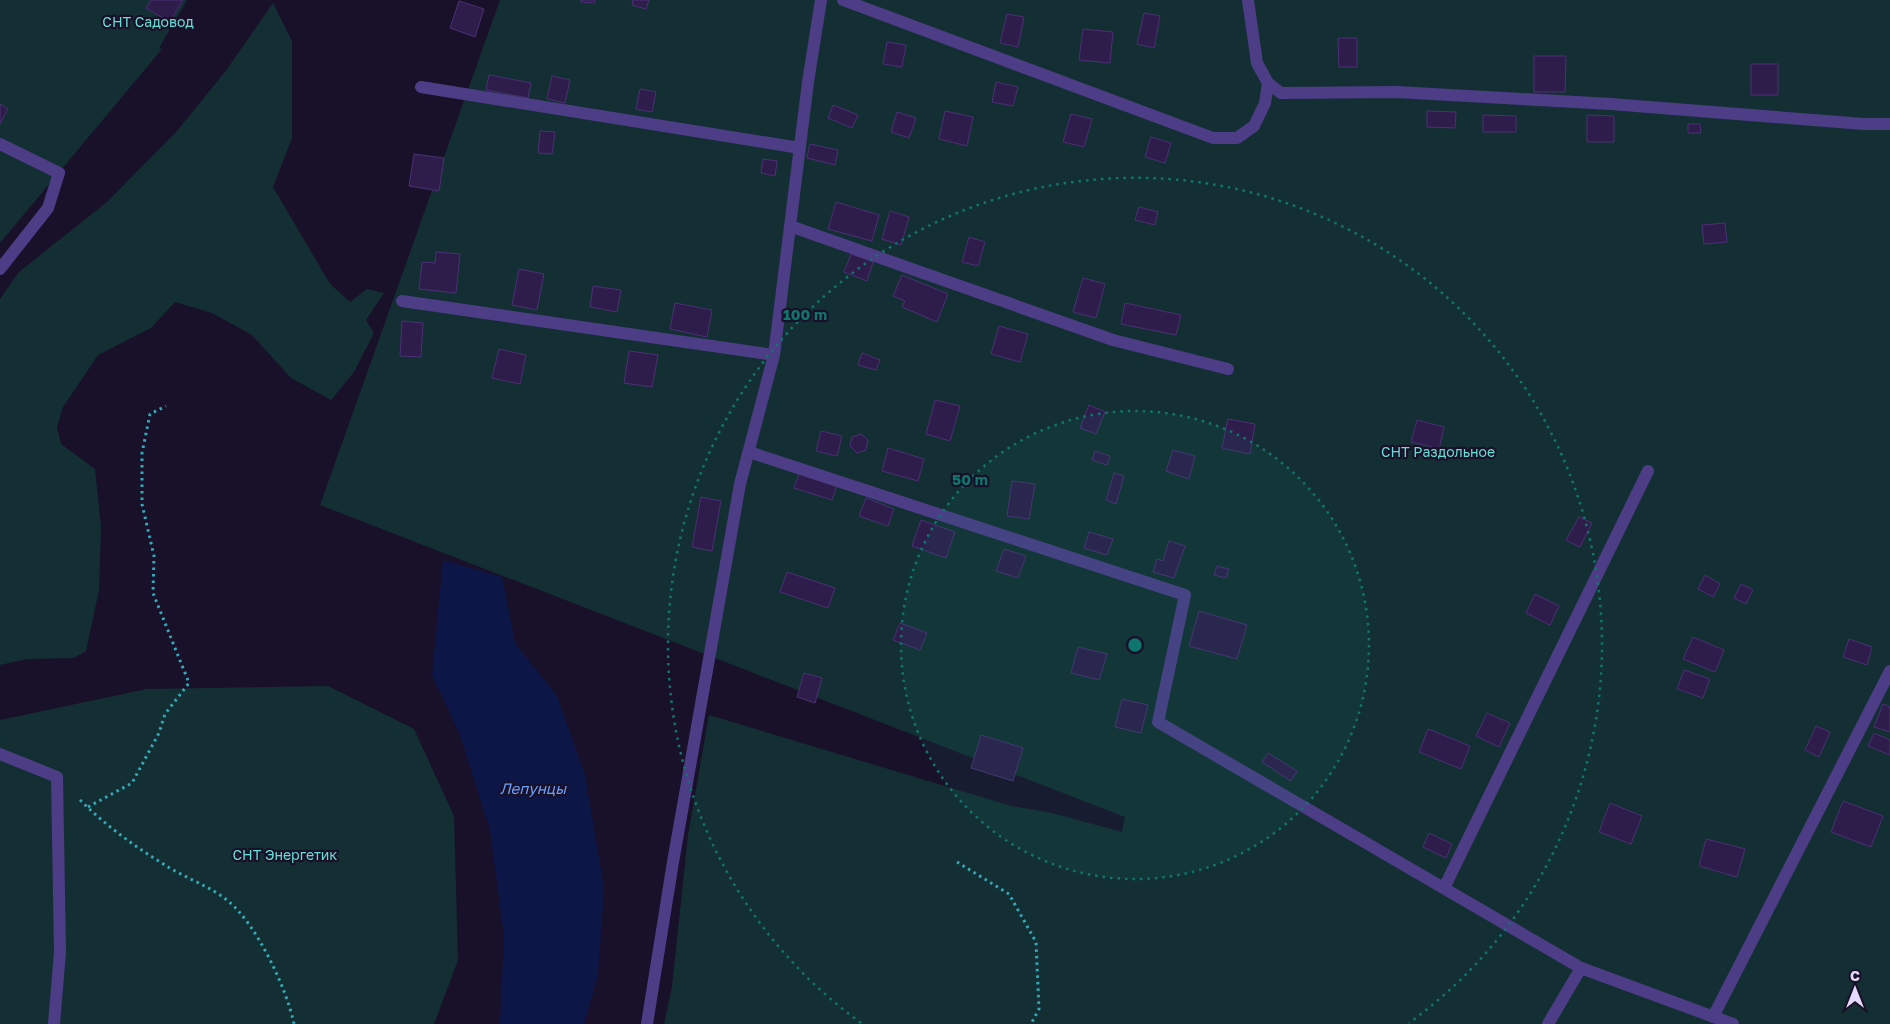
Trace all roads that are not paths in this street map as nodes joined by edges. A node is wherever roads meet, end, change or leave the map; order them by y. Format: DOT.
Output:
graph roads {
  1 [pos="822,0"];
  2 [pos="843,0"];
  3 [pos="1248,0"];
  4 [pos="1268,84"];
  5 [pos="421,87"];
  6 [pos="1890,124"];
  7 [pos="0,144"];
  8 [pos="800,148"];
  9 [pos="790,226"];
  10 [pos="0,269"];
  11 [pos="402,301"];
  12 [pos="774,355"];
  13 [pos="1228,369"];
  14 [pos="749,452"];
  15 [pos="1648,471"];
  16 [pos="1890,671"];
  17 [pos="0,754"];
  18 [pos="1444,888"];
  19 [pos="1581,968"];
  20 [pos="1713,1017"];
  21 [pos="54,1024"];
  22 [pos="647,1024"];
  23 [pos="1548,1024"];
  24 [pos="1733,1024"];
  1 -- 8 [label="lane"];
  2 -- 4 [label="lane"];
  3 -- 4 [label="lane"];
  4 -- 6 [label="lane"];
  5 -- 8 [label="lane"];
  7 -- 10 [label="lane"];
  8 -- 9 [label="lane"];
  9 -- 12 [label="lane"];
  9 -- 13 [label="lane"];
  11 -- 12 [label="lane"];
  12 -- 14 [label="lane"];
  14 -- 18 [label="lane"];
  14 -- 22 [label="lane"];
  15 -- 18 [label="lane"];
  16 -- 20 [label="lane"];
  17 -- 21 [label="lane"];
  18 -- 19 [label="lane"];
  19 -- 20 [label="lane"];
  19 -- 23 [label="lane"];
  20 -- 24 [label="lane"];
}
